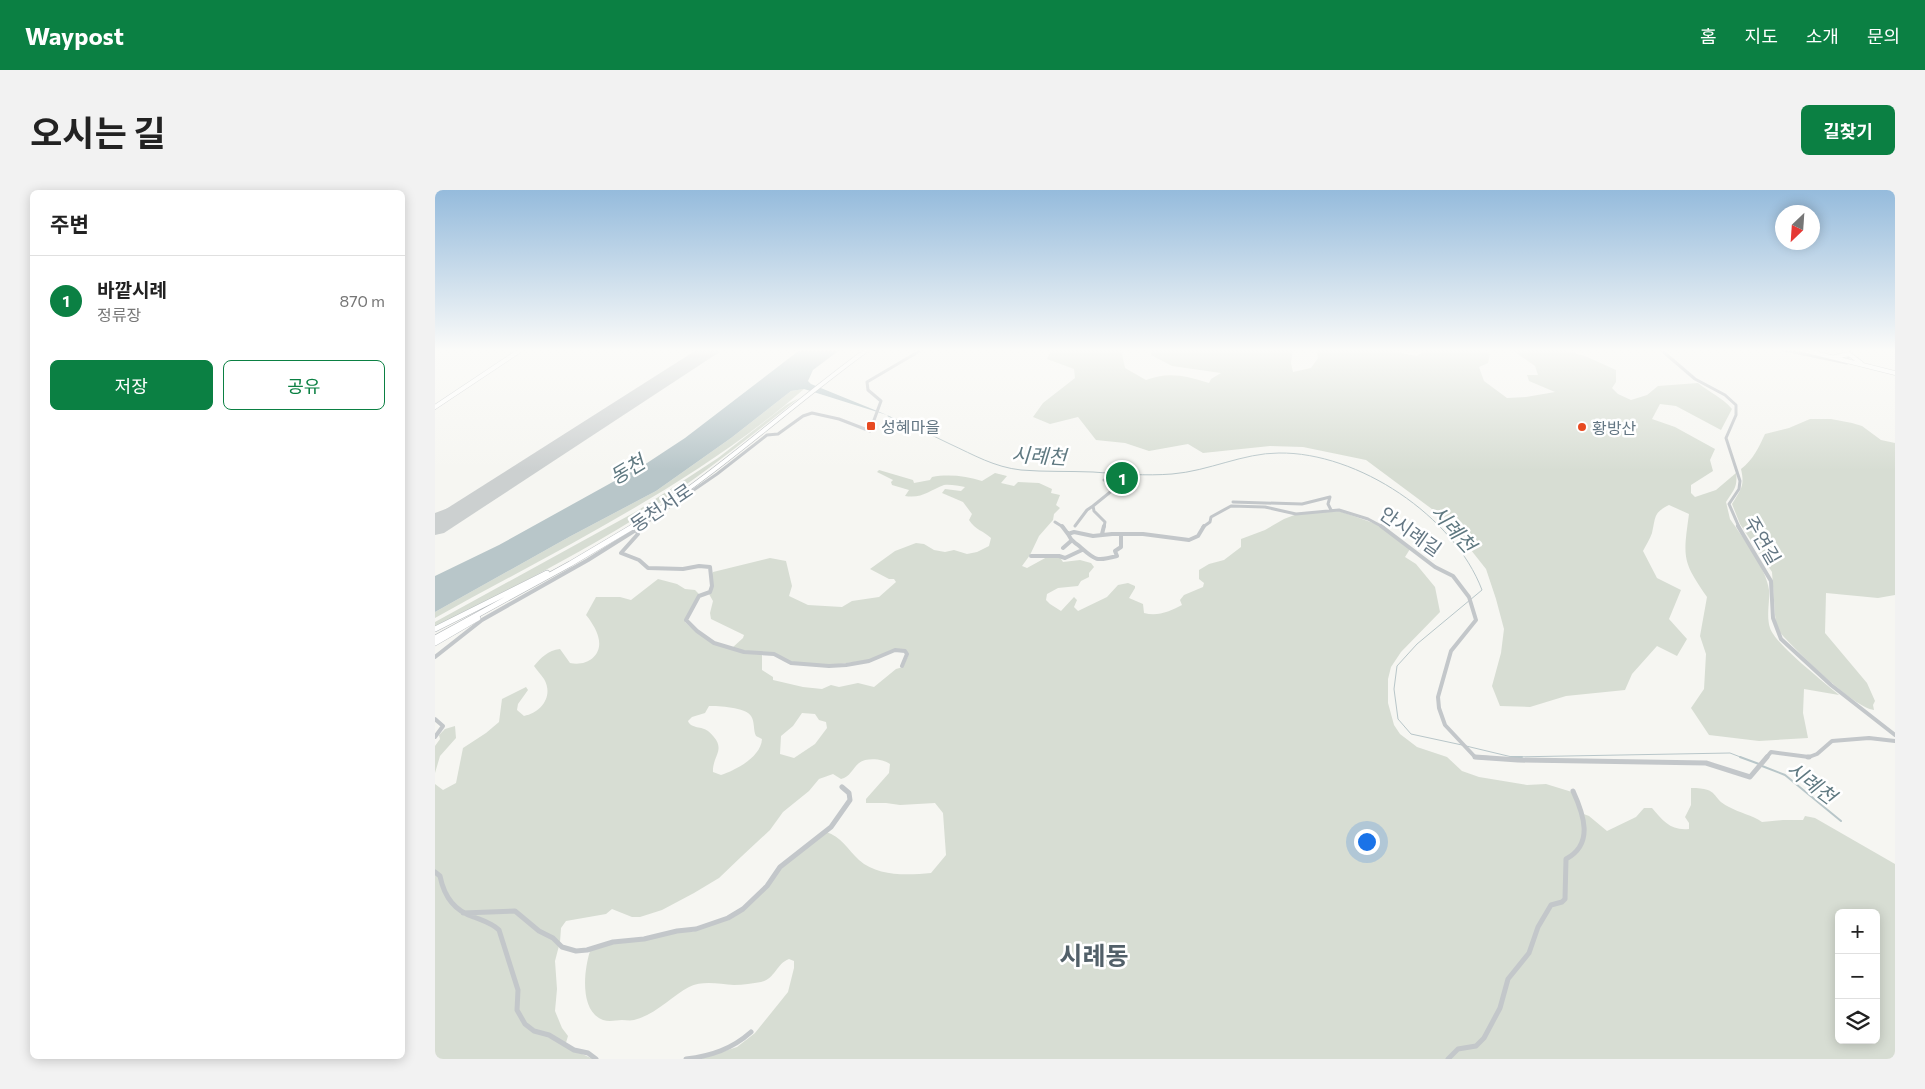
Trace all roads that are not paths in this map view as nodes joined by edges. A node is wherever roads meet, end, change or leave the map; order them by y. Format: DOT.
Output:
graph roads {
  1 [pos="455,390"];
  2 [pos="461,390"];
  3 [pos="815,390"];
  4 [pos="868,390"];
  5 [pos="1714,390"];
  6 [pos="435,403"];
  7 [pos="435,407"];
  8 [pos="875,420"];
  9 [pos="1104,480"];
  10 [pos="1233,502"];
  11 [pos="1093,506"];
  12 [pos="1243,506"];
  13 [pos="1332,510"];
  14 [pos="1055,522"];
  15 [pos="1075,526"];
  16 [pos="636,529"];
  17 [pos="1067,534"];
  18 [pos="1102,534"];
  19 [pos="1121,535"];
  20 [pos="1071,541"];
  21 [pos="1063,548"];
  22 [pos="1082,550"];
  23 [pos="1031,556"];
  24 [pos="557,569"];
  25 [pos="435,629"];
  26 [pos="435,636"];
  27 [pos="435,643"];
  28 [pos="435,657"];
  29 [pos="902,666"];
  30 [pos="435,719"];
  31 [pos="1895,735"];
  32 [pos="435,736"];
  33 [pos="1895,741"];
  34 [pos="842,787"];
  35 [pos="1573,791"];
  36 [pos="435,872"];
  37 [pos="463,913"];
  38 [pos="751,1032"];
  39 [pos="596,1059"];
  40 [pos="686,1059"];
  41 [pos="1448,1059"];
  1 -- 6 [label="main road"];
  2 -- 7 [label="main road"];
  3 -- 24 [label="main road, 동천서로"];
  4 -- 8 [label="street"];
  5 -- 31 [label="street, 주연길"];
  8 -- 16 [label="street"];
  9 -- 11 [label="street"];
  10 -- 13 [label="street"];
  11 -- 15 [label="street"];
  11 -- 18 [label="street"];
  12 -- 13 [label="street, 안시례길"];
  12 -- 19 [label="street"];
  13 -- 33 [label="street, 안시례길"];
  14 -- 17 [label="street"];
  16 -- 28 [label="street"];
  16 -- 29 [label="street"];
  17 -- 18 [label="street"];
  17 -- 20 [label="street"];
  18 -- 19 [label="street"];
  19 -- 22 [label="street"];
  20 -- 21 [label="street"];
  20 -- 22 [label="street"];
  22 -- 23 [label="street"];
  24 -- 25 [label="main road"];
  24 -- 26 [label="main road, 동천서로"];
  24 -- 27 [label="main road"];
  30 -- 32 [label="street"];
  34 -- 37 [label="street"];
  35 -- 41 [label="street"];
  36 -- 37 [label="street"];
  37 -- 39 [label="street"];
  38 -- 40 [label="street"];
}
